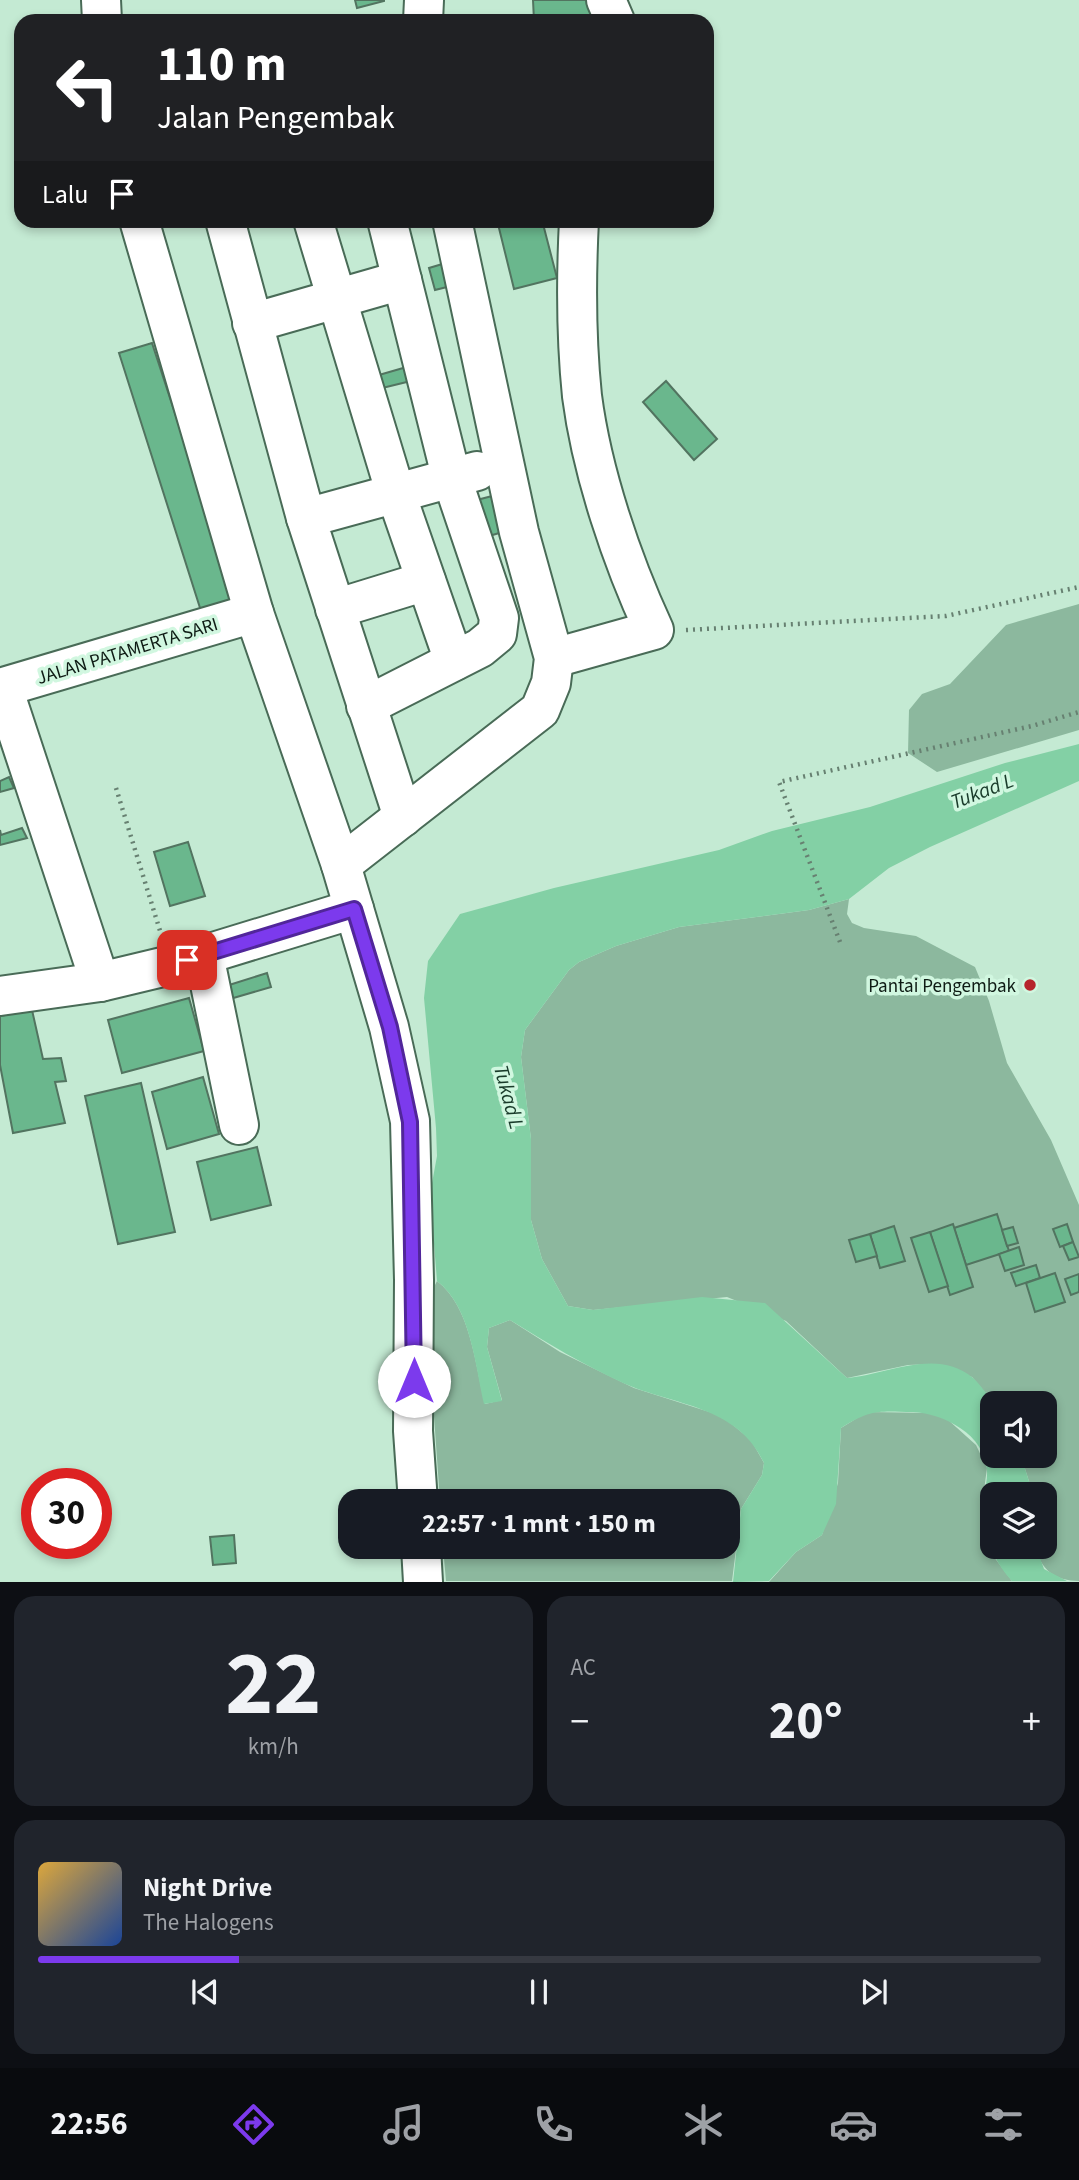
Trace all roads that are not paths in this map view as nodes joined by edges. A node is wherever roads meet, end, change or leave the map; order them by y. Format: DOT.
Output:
graph roads {
  1 [pos="141,228"];
  2 [pos="227,228"];
  3 [pos="315,228"];
  4 [pos="389,228"];
  5 [pos="454,228"];
  6 [pos="579,228"];
  7 [pos="402,280"];
  8 [pos="336,298"];
  9 [pos="252,323"];
  10 [pos="505,465"];
  11 [pos="451,476"];
  12 [pos="395,491"];
  13 [pos="306,518"];
  14 [pos="426,580"];
  15 [pos="335,609"];
  16 [pos="254,613"];
  17 [pos="554,658"];
  18 [pos="454,661"];
  19 [pos="1,688"];
  20 [pos="366,706"];
  21 [pos="402,817"];
  22 [pos="341,865"];
  23 [pos="354,909"];
  24 [pos="187,960"];
  25 [pos="100,982"];
  26 [pos="0,996"];
  27 [pos="239,1125"];
  28 [pos="417,1489"];
  29 [pos="422,1559"];
  30 [pos="423,1581"];
  1 -- 16 [label="street"];
  2 -- 9 [label="street"];
  3 -- 8 [label="street"];
  4 -- 7 [label="street"];
  5 -- 10 [label="street"];
  6 -- 17 [label="street"];
  7 -- 8 [label="street"];
  7 -- 11 [label="street"];
  8 -- 9 [label="street"];
  8 -- 12 [label="street"];
  9 -- 13 [label="street"];
  10 -- 11 [label="street"];
  10 -- 17 [label="street"];
  11 -- 12 [label="street"];
  11 -- 18 [label="street"];
  12 -- 13 [label="street"];
  12 -- 14 [label="street"];
  13 -- 15 [label="street"];
  14 -- 15 [label="street"];
  14 -- 18 [label="street"];
  15 -- 20 [label="street"];
  16 -- 19 [label="street, JALAN PATAMERTA SARI"];
  16 -- 22 [label="street"];
  17 -- 21 [label="street"];
  18 -- 20 [label="street"];
  19 -- 25 [label="street"];
  20 -- 21 [label="street"];
  21 -- 22 [label="street"];
  22 -- 23 [label="street"];
  23 -- 24 [label="street"];
  23 -- 28 [label="street"];
  24 -- 25 [label="street"];
  24 -- 27 [label="street"];
  25 -- 26 [label="street"];
  29 -- 30 [label="street"];
}
